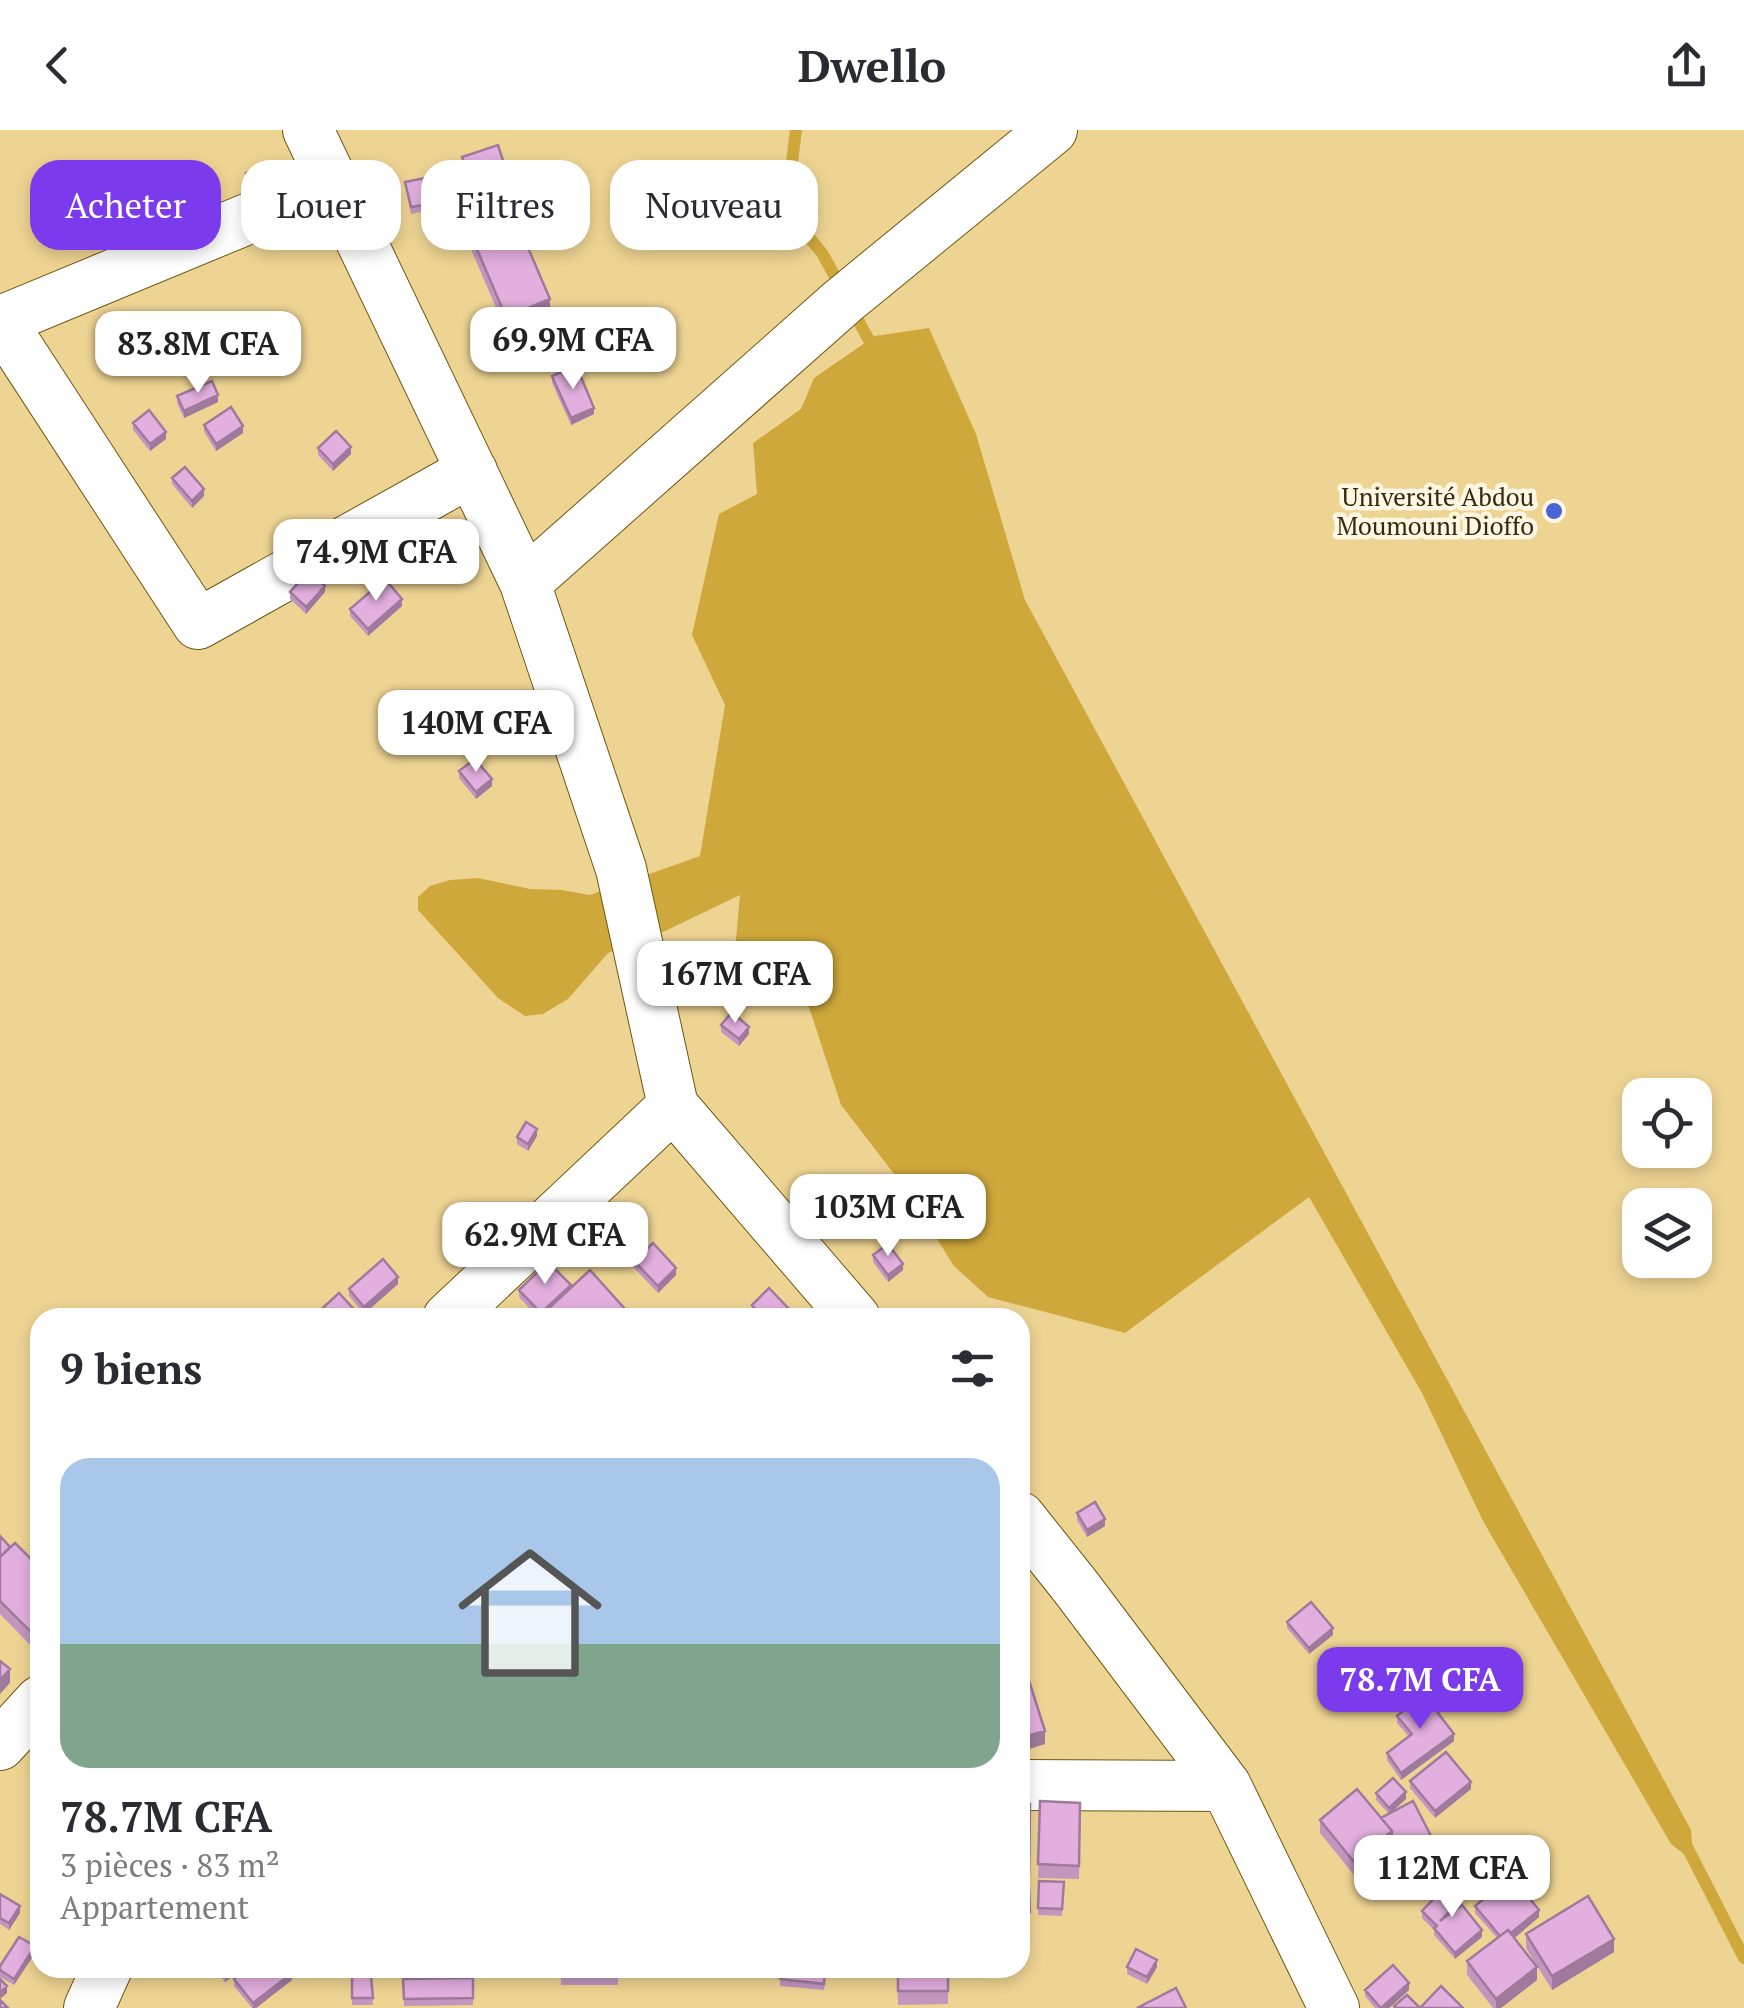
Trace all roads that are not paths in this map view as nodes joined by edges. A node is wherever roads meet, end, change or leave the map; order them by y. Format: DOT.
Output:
graph roads {
  1 [pos="308,130"];
  2 [pos="1052,130"];
  3 [pos="323,160"];
  4 [pos="241,221"];
  5 [pos="366,250"];
  6 [pos="0,321"];
  7 [pos="472,471"];
  8 [pos="525,583"];
  9 [pos="673,1106"];
  10 [pos="459,1308"];
  11 [pos="847,1308"];
  12 [pos="1030,1530"];
  13 [pos="30,1712"];
  14 [pos="0,1745"];
  15 [pos="1030,1785"];
  16 [pos="1226,1786"];
  17 [pos="102,1978"];
  18 [pos="89,2008"];
  19 [pos="1334,2008"];
  1 -- 3 [label="street"];
  2 -- 8 [label="street"];
  4 -- 6 [label="street"];
  5 -- 7 [label="street"];
  6 -- 7 [label="street"];
  7 -- 8 [label="street"];
  8 -- 9 [label="street"];
  9 -- 10 [label="street"];
  9 -- 11 [label="street"];
  12 -- 16 [label="street"];
  13 -- 14 [label="street"];
  15 -- 16 [label="street"];
  16 -- 19 [label="street"];
  17 -- 18 [label="street"];
}
